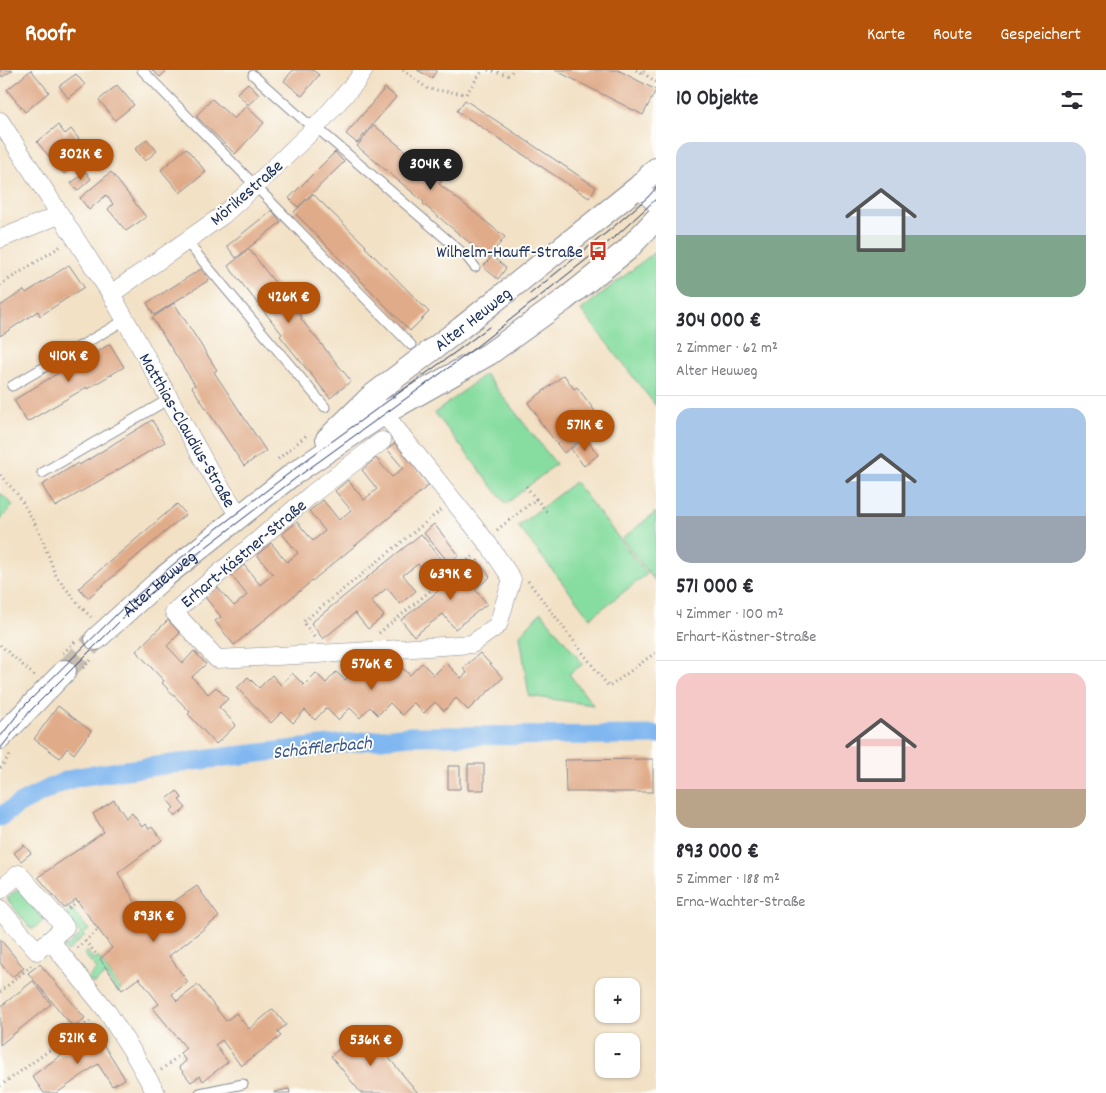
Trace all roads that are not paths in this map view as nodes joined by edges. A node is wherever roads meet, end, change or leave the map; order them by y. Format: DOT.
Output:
graph roads {
  1 [pos="142,70"];
  2 [pos="364,70"];
  3 [pos="254,75"];
  4 [pos="0,121"];
  5 [pos="316,127"];
  6 [pos="656,168"];
  7 [pos="255,186"];
  8 [pos="638,187"];
  9 [pos="656,204"];
  10 [pos="59,215"];
  11 [pos="656,219"];
  12 [pos="0,239"];
  13 [pos="186,241"];
  14 [pos="474,268"];
  15 [pos="111,294"];
  16 [pos="124,320"];
  17 [pos="411,345"];
  18 [pos="12,386"];
  19 [pos="169,399"];
  20 [pos="377,405"];
  21 [pos="325,407"];
  22 [pos="382,441"];
  23 [pos="42,473"];
  24 [pos="294,474"];
  25 [pos="312,494"];
  26 [pos="240,516"];
  27 [pos="95,629"];
  28 [pos="65,671"];
  29 [pos="19,718"];
  30 [pos="0,738"];
  31 [pos="0,750"];
  32 [pos="0,890"];
  33 [pos="0,909"];
  34 [pos="50,940"];
  35 [pos="242,1084"];
  36 [pos="152,1086"];
  37 [pos="200,1093"];
  1 -- 7 [label="lane"];
  2 -- 5 [label="street, Mörikestraße"];
  3 -- 5 [label="lane"];
  4 -- 10 [label="street, Matthias-Claudius-Straße"];
  5 -- 7 [label="street, Mörikestraße"];
  5 -- 14 [label="lane"];
  6 -- 8 [label="street, Alter Heuweg"];
  7 -- 13 [label="street, Mörikestraße"];
  7 -- 17 [label="lane"];
  8 -- 9 [label="street"];
  8 -- 20 [label="street, Alter Heuweg"];
  10 -- 12 [label="street"];
  10 -- 15 [label="street, Matthias-Claudius-Straße"];
  11 -- 20 [label="street, Alter Heuweg"];
  13 -- 15 [label="street, Mörikestraße"];
  13 -- 21 [label="lane"];
  15 -- 16 [label="street, Matthias-Claudius-Straße"];
  16 -- 18 [label="lane"];
  16 -- 19 [label="street, Matthias-Claudius-Straße"];
  19 -- 23 [label="lane"];
  19 -- 26 [label="street, Matthias-Claudius-Straße"];
  20 -- 24 [label="street, Alter Heuweg"];
  20 -- 25 [label="street, Erhart-Kästner-Straße"];
  22 -- 25 [label="street, Erhart-Kästner-Straße"];
  24 -- 25 [label="street, Erhart-Kästner-Straße"];
  24 -- 26 [label="street, Alter Heuweg"];
  26 -- 27 [label="street, Alter Heuweg"];
  28 -- 29 [label="street"];
  29 -- 30 [label="street"];
  29 -- 31 [label="street"];
  32 -- 34 [label="street"];
  33 -- 34 [label="street"];
  34 -- 36 [label="street"];
  35 -- 37 [label="lane"];
}
